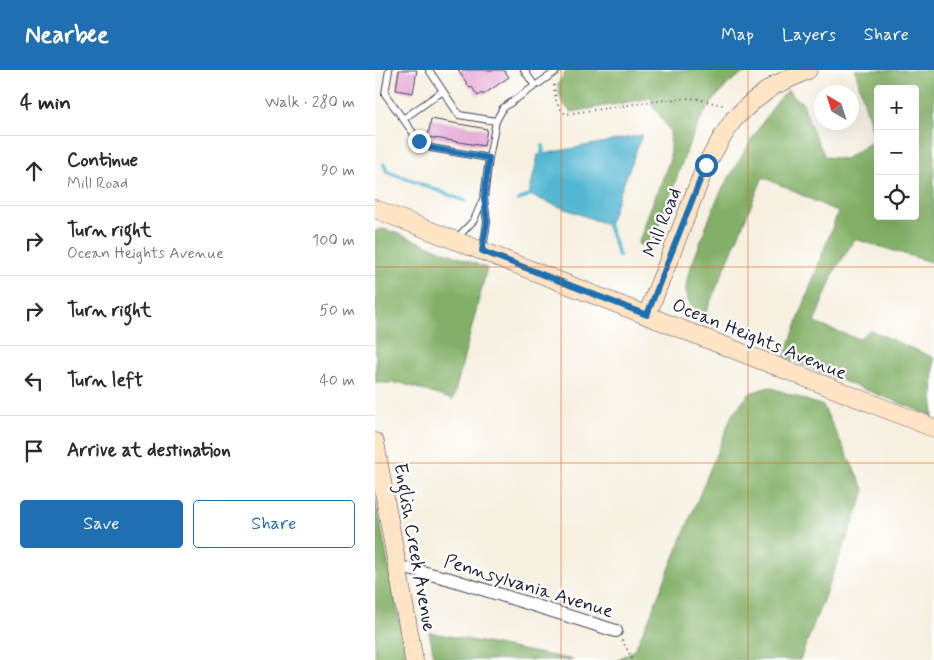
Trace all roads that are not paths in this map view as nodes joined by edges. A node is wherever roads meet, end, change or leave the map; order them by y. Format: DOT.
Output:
graph roads {
  1 [pos="389,70"];
  2 [pos="429,70"];
  3 [pos="524,70"];
  4 [pos="558,70"];
  5 [pos="808,70"];
  6 [pos="535,86"];
  7 [pos="443,91"];
  8 [pos="403,119"];
  9 [pos="496,121"];
  10 [pos="489,158"];
  11 [pos="484,198"];
  12 [pos="375,209"];
  13 [pos="399,219"];
  14 [pos="375,223"];
  15 [pos="455,240"];
  16 [pos="482,251"];
  17 [pos="647,315"];
  18 [pos="934,428"];
  19 [pos="375,442"];
  20 [pos="397,567"];
  21 [pos="616,630"];
  22 [pos="415,660"];
  1 -- 8 [label="lane"];
  2 -- 7 [label="lane"];
  3 -- 6 [label="lane"];
  4 -- 6 [label="lane"];
  5 -- 17 [label="main road, Mill Road"];
  6 -- 9 [label="lane"];
  7 -- 8 [label="lane"];
  7 -- 9 [label="lane"];
  8 -- 10 [label="lane"];
  9 -- 10 [label="lane"];
  10 -- 11 [label="lane"];
  11 -- 15 [label="lane"];
  11 -- 16 [label="lane"];
  12 -- 13 [label="main road, Ocean Heights Avenue"];
  13 -- 14 [label="main road"];
  13 -- 15 [label="main road, Ocean Heights Avenue"];
  15 -- 16 [label="main road, Ocean Heights Avenue"];
  16 -- 17 [label="main road, Ocean Heights Avenue"];
  17 -- 18 [label="main road, Ocean Heights Avenue"];
  19 -- 20 [label="main road, English Creek Avenue"];
  20 -- 21 [label="street, Pennsylvania Avenue"];
  20 -- 22 [label="main road, English Creek Avenue"];
}
